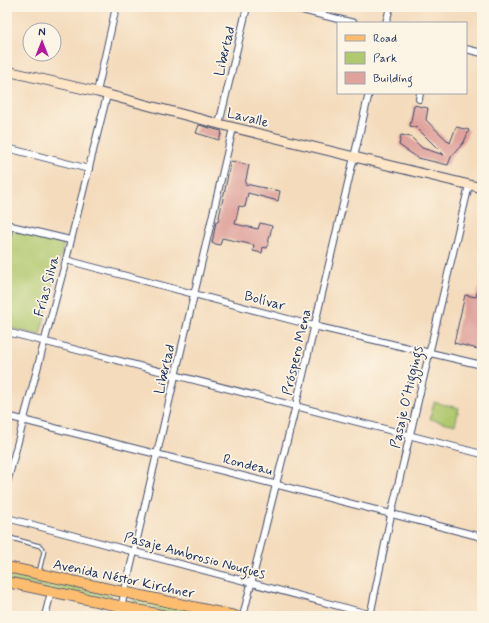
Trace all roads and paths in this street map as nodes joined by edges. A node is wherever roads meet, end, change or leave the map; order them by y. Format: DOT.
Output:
graph roads {
  1 [pos="116,7"];
  2 [pos="247,7"];
  3 [pos="290,7"];
  4 [pos="390,7"];
  5 [pos="350,22"];
  6 [pos="386,22"];
  7 [pos="467,50"];
  8 [pos="482,53"];
  9 [pos="7,71"];
  10 [pos="97,92"];
  11 [pos="370,94"];
  12 [pos="107,95"];
  13 [pos="219,124"];
  14 [pos="233,128"];
  15 [pos="7,148"];
  16 [pos="354,158"];
  17 [pos="89,169"];
  18 [pos="469,185"];
  19 [pos="482,188"];
  20 [pos="8,225"];
  21 [pos="7,237"];
  22 [pos="70,240"];
  23 [pos="66,260"];
  24 [pos="194,294"];
  25 [pos="314,326"];
  26 [pos="7,332"];
  27 [pos="44,341"];
  28 [pos="430,352"];
  29 [pos="482,365"];
  30 [pos="175,375"];
  31 [pos="296,405"];
  32 [pos="7,416"];
  33 [pos="24,420"];
  34 [pos="410,435"];
  35 [pos="158,454"];
  36 [pos="482,454"];
  37 [pos="7,483"];
  38 [pos="276,484"];
  39 [pos="391,514"];
  40 [pos="7,518"];
  41 [pos="7,537"];
  42 [pos="482,537"];
  43 [pos="135,552"];
  44 [pos="7,567"];
  45 [pos="38,574"];
  46 [pos="7,582"];
  47 [pos="251,583"];
  48 [pos="51,592"];
  49 [pos="124,593"];
  50 [pos="120,611"];
  51 [pos="372,615"];
  52 [pos="46,616"];
  53 [pos="166,616"];
  54 [pos="235,616"];
  55 [pos="243,616"];
  1 -- 10 [label="street"];
  2 -- 13 [label="street, Libertad"];
  3 -- 5 [label="street"];
  4 -- 6 [label="street"];
  7 -- 8 [label="street"];
  9 -- 10 [label="street, Lavalle"];
  10 -- 12 [label="street, Lavalle"];
  11 -- 16 [label="street, Próspero Mena"];
  12 -- 13 [label="street, Lavalle"];
  12 -- 17 [label="street, Frías Silva"];
  13 -- 14 [label="street, Lavalle"];
  14 -- 16 [label="street, Lavalle"];
  14 -- 24 [label="street, Libertad"];
  15 -- 17 [label="street"];
  16 -- 18 [label="street, Lavalle"];
  16 -- 25 [label="street, Próspero Mena"];
  17 -- 22 [label="street, Frías Silva"];
  18 -- 19 [label="street, Lavalle"];
  18 -- 28 [label="street, Pasaje O´Higgings"];
  20 -- 21 [label="street"];
  20 -- 22 [label="street"];
  22 -- 23 [label="street, Frías Silva"];
  23 -- 24 [label="street, Bolívar"];
  23 -- 27 [label="street, Frías Silva"];
  24 -- 25 [label="street, Bolívar"];
  24 -- 30 [label="street, Libertad"];
  25 -- 28 [label="street, Bolívar"];
  25 -- 31 [label="street, Próspero Mena"];
  26 -- 27 [label="street"];
  27 -- 30 [label="street"];
  27 -- 33 [label="street, Frías Silva"];
  28 -- 29 [label="street, Bolívar"];
  28 -- 34 [label="street, Pasaje O´Higgings"];
  30 -- 31 [label="street"];
  30 -- 35 [label="street, Libertad"];
  31 -- 34 [label="street"];
  31 -- 38 [label="street, Próspero Mena"];
  32 -- 33 [label="street, Rondeau"];
  33 -- 35 [label="street, Rondeau"];
  33 -- 37 [label="street, Frías Silva"];
  34 -- 36 [label="street"];
  34 -- 39 [label="street, Pasaje O´Higgings"];
  35 -- 38 [label="street, Rondeau"];
  35 -- 43 [label="street, Libertad"];
  38 -- 39 [label="street, Rondeau"];
  38 -- 47 [label="street, Próspero Mena"];
  39 -- 42 [label="street, Rondeau"];
  39 -- 51 [label="street, Pasaje O´Higgings"];
  40 -- 43 [label="street, Pasaje Ambrosio Nougues"];
  41 -- 45 [label="lane"];
  43 -- 47 [label="street, Pasaje Ambrosio Nougues"];
  43 -- 49 [label="street, Libertad"];
  44 -- 45 [label="main road, Avenida Néstor Kirchner"];
  45 -- 49 [label="main road, Avenida Néstor Kirchner"];
  46 -- 48 [label="main road, Avenida Néstor Kirchner"];
  47 -- 51 [label="street, Pasaje Ambrosio Nougues"];
  47 -- 55 [label="street, Próspero Mena"];
  48 -- 50 [label="main road, Avenida Néstor Kirchner"];
  48 -- 52 [label="street"];
  49 -- 50 [label="street, Libertad"];
  49 -- 54 [label="main road, Avenida Néstor Kirchner"];
  50 -- 53 [label="main road, Avenida Néstor Kirchner"];
}
